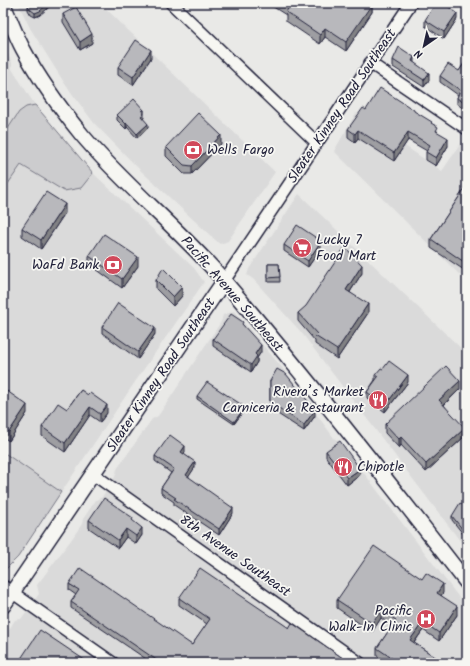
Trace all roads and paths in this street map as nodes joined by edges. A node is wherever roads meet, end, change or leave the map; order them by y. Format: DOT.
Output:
graph roads {
  1 [pos="171,3"];
  2 [pos="411,3"];
  3 [pos="3,4"];
  4 [pos="370,64"];
  5 [pos="467,129"];
  6 [pos="317,143"];
  7 [pos="224,281"];
  8 [pos="93,474"];
  9 [pos="467,582"];
  10 [pos="8,589"];
  11 [pos="3,606"];
  12 [pos="113,663"];
  13 [pos="360,663"];
  1 -- 6 [label="street"];
  2 -- 4 [label="street, Sleater Kinney Road Southeast"];
  3 -- 7 [label="main road, Pacific Avenue Southeast"];
  4 -- 5 [label="street"];
  4 -- 6 [label="street, Sleater Kinney Road Southeast"];
  6 -- 7 [label="street, Sleater Kinney Road Southeast"];
  7 -- 8 [label="main road, Sleater Kinney Road Southeast"];
  7 -- 9 [label="main road, Pacific Avenue Southeast"];
  8 -- 10 [label="main road, Sleater Kinney Road Southeast"];
  8 -- 13 [label="street, 8th Avenue Southeast"];
  10 -- 11 [label="main road, Sleater Kinney Road Southeast"];
  10 -- 12 [label="street"];
}
